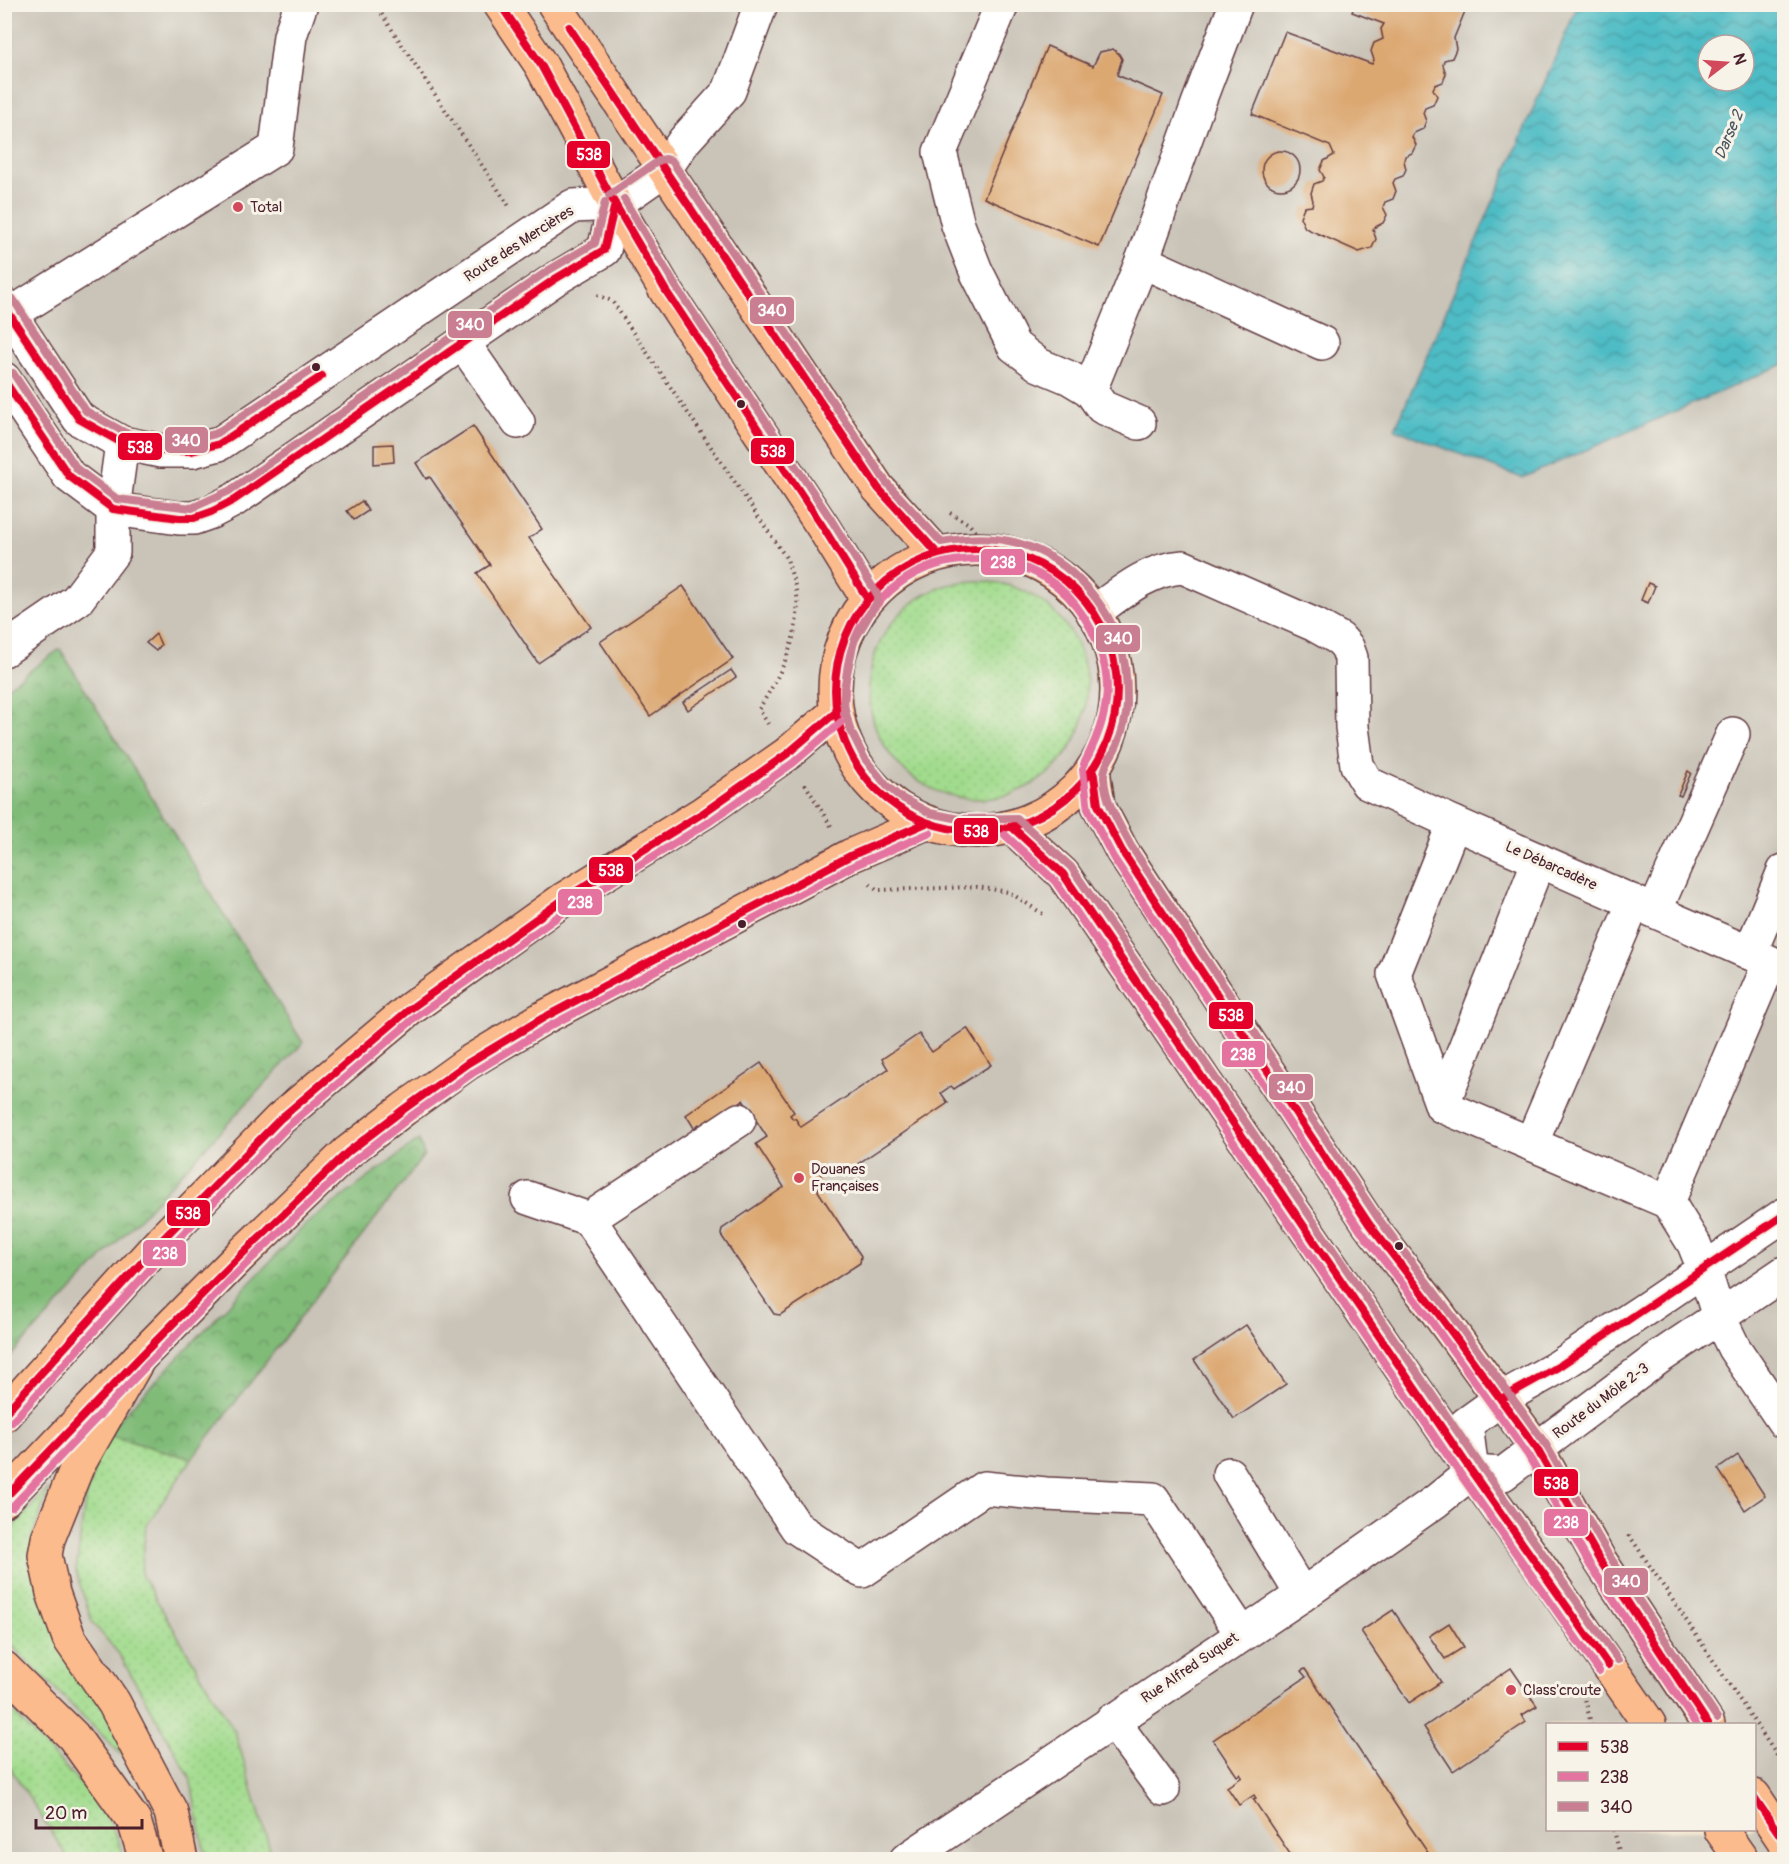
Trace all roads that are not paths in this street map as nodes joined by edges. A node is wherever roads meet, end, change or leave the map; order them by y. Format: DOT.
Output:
graph roads {
  1 [pos="302,4"];
  2 [pos="500,4"];
  3 [pos="554,4"];
  4 [pos="761,4"];
  5 [pos="1002,4"];
  6 [pos="1236,4"];
  7 [pos="665,169"];
  8 [pos="615,204"];
  9 [pos="1142,261"];
  10 [pos="8,310"];
  11 [pos="463,343"];
  12 [pos="1322,343"];
  13 [pos="4,379"];
  14 [pos="1090,390"];
  15 [pos="518,422"];
  16 [pos="1139,423"];
  17 [pos="122,442"];
  18 [pos="113,509"];
  19 [pos="936,553"];
  20 [pos="867,598"];
  21 [pos="1093,613"];
  22 [pos="4,650"];
  23 [pos="834,714"];
  24 [pos="1733,734"];
  25 [pos="1093,769"];
  26 [pos="926,823"];
  27 [pos="1454,823"];
  28 [pos="1012,827"];
  29 [pos="1539,861"];
  30 [pos="1785,871"];
  31 [pos="1645,907"];
  32 [pos="1768,961"];
  33 [pos="1442,1106"];
  34 [pos="739,1120"];
  35 [pos="1531,1144"];
  36 [pos="528,1198"];
  37 [pos="1668,1202"];
  38 [pos="1785,1215"];
  39 [pos="589,1219"];
  40 [pos="1704,1269"];
  41 [pos="1785,1273"];
  42 [pos="1719,1317"];
  43 [pos="139,1358"];
  44 [pos="1501,1399"];
  45 [pos="4,1415"];
  46 [pos="1785,1422"];
  47 [pos="1537,1449"];
  48 [pos="1472,1472"];
  49 [pos="1229,1474"];
  50 [pos="4,1500"];
  51 [pos="1302,1594"];
  52 [pos="1242,1634"];
  53 [pos="4,1668"];
  54 [pos="1648,1723"];
  55 [pos="1707,1723"];
  56 [pos="1107,1724"];
  57 [pos="1162,1789"];
  58 [pos="1756,1798"];
  59 [pos="1722,1831"];
  60 [pos="1785,1841"];
  61 [pos="146,1860"];
  62 [pos="181,1860"];
  63 [pos="906,1860"];
  64 [pos="1742,1860"];
  1 -- 10 [label="street"];
  2 -- 8 [label="main road"];
  3 -- 7 [label="main road"];
  4 -- 7 [label="street"];
  5 -- 14 [label="street"];
  6 -- 9 [label="street"];
  7 -- 8 [label="street"];
  7 -- 19 [label="main road"];
  8 -- 11 [label="street"];
  8 -- 17 [label="street, Route des Mercières"];
  8 -- 20 [label="main road"];
  9 -- 12 [label="street"];
  9 -- 14 [label="street"];
  10 -- 17 [label="street, Route des Mercières"];
  11 -- 15 [label="street"];
  11 -- 18 [label="street"];
  13 -- 18 [label="street"];
  14 -- 16 [label="street"];
  17 -- 18 [label="street"];
  18 -- 22 [label="street"];
  19 -- 20 [label="main road"];
  19 -- 21 [label="main road"];
  20 -- 23 [label="main road"];
  21 -- 25 [label="main road"];
  21 -- 27 [label="street, Le Débarcadère"];
  23 -- 26 [label="main road"];
  23 -- 45 [label="main road"];
  24 -- 31 [label="street"];
  25 -- 28 [label="main road"];
  25 -- 44 [label="main road"];
  26 -- 28 [label="main road"];
  26 -- 43 [label="main road"];
  27 -- 29 [label="street, Le Débarcadère"];
  27 -- 33 [label="street"];
  28 -- 48 [label="main road"];
  29 -- 31 [label="street, Le Débarcadère"];
  29 -- 33 [label="street"];
  30 -- 32 [label="street"];
  31 -- 32 [label="street, Le Débarcadère"];
  31 -- 35 [label="street"];
  32 -- 37 [label="street"];
  33 -- 35 [label="street"];
  34 -- 39 [label="street"];
  35 -- 37 [label="street"];
  36 -- 39 [label="street"];
  37 -- 40 [label="street"];
  38 -- 40 [label="street"];
  39 -- 52 [label="street"];
  40 -- 42 [label="street"];
  40 -- 44 [label="street"];
  41 -- 42 [label="street, Route du Môle 2-3"];
  42 -- 46 [label="street"];
  42 -- 47 [label="street, Route du Môle 2-3"];
  43 -- 50 [label="main road"];
  43 -- 62 [label="main road"];
  44 -- 47 [label="main road"];
  44 -- 48 [label="street"];
  47 -- 48 [label="street, Route du Môle 2-3"];
  47 -- 55 [label="main road"];
  48 -- 51 [label="street, Rue Alfred Suquet"];
  48 -- 54 [label="main road"];
  49 -- 51 [label="street"];
  51 -- 52 [label="street, Rue Alfred Suquet"];
  52 -- 56 [label="street, Rue Alfred Suquet"];
  53 -- 61 [label="main road"];
  56 -- 57 [label="street"];
  56 -- 63 [label="street, Rue Alfred Suquet"];
  58 -- 60 [label="main road"];
  59 -- 64 [label="main road"];
}
